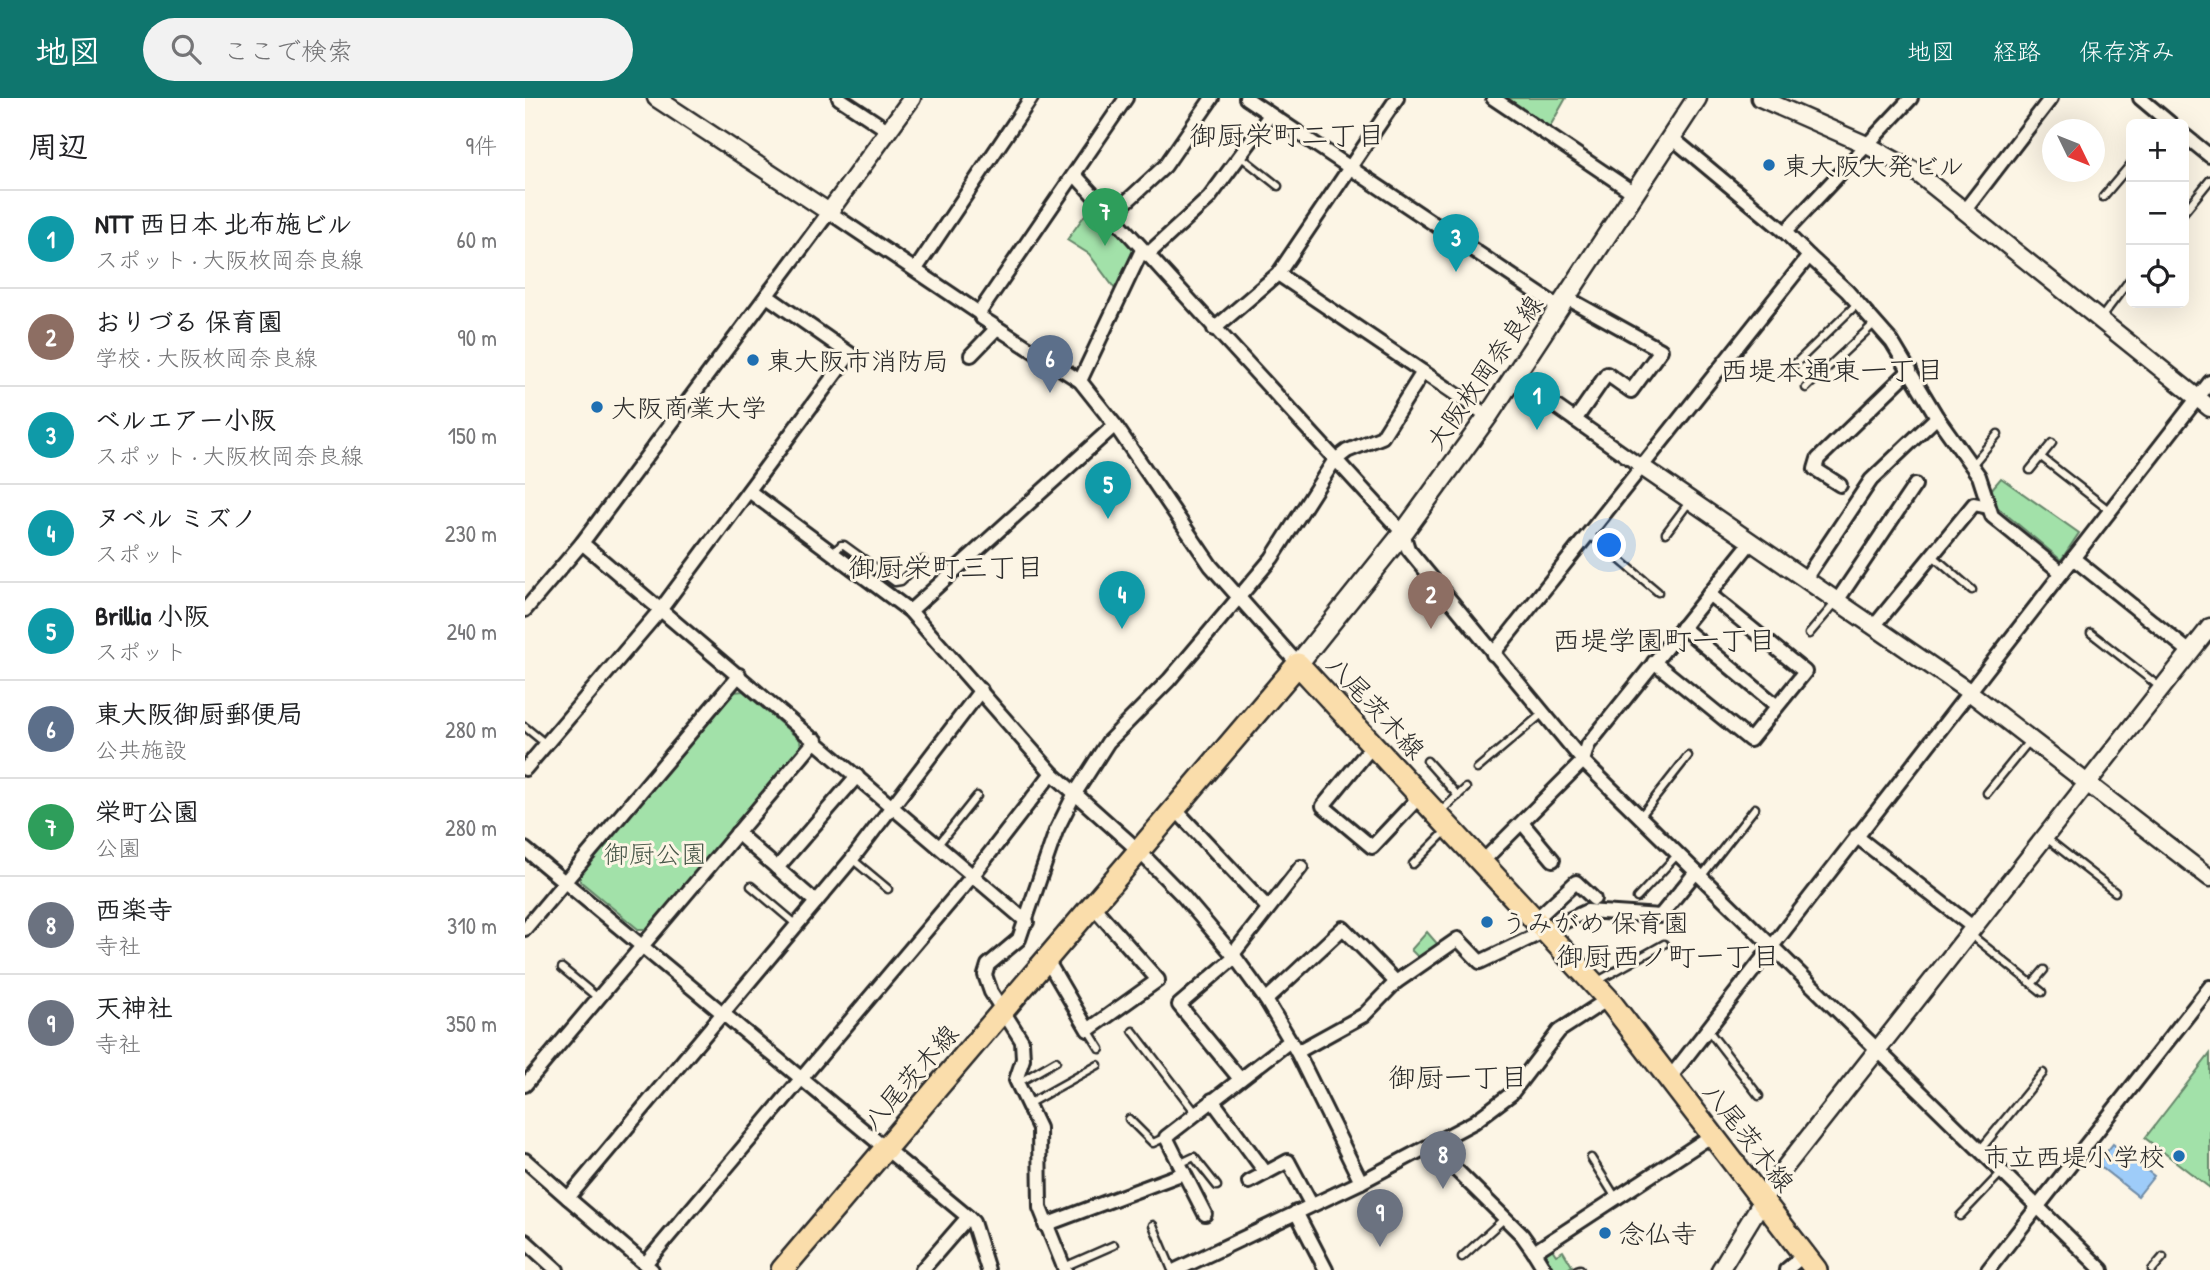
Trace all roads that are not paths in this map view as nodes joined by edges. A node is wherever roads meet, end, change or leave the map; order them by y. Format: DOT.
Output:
graph roads {
  1 [pos="656,98"];
  2 [pos="839,98"];
  3 [pos="912,98"];
  4 [pos="1031,98"];
  5 [pos="1126,98"];
  6 [pos="1212,98"];
  7 [pos="1246,98"];
  8 [pos="1493,98"];
  9 [pos="1697,98"];
  10 [pos="1759,98"];
  11 [pos="1910,98"];
  12 [pos="2051,98"];
  13 [pos="2140,98"];
  14 [pos="1394,99"];
  15 [pos="1271,115"];
  16 [pos="2163,119"];
  17 [pos="889,131"];
  18 [pos="1671,137"];
  19 [pos="2189,139"];
  20 [pos="1867,145"];
  21 [pos="1240,156"];
  22 [pos="2210,156"];
  23 [pos="1349,168"];
  24 [pos="2126,170"];
  25 [pos="1075,175"];
  26 [pos="2210,180"];
  27 [pos="1278,186"];
  28 [pos="1634,193"];
  29 [pos="2103,197"];
  30 [pos="2189,206"];
  31 [pos="1965,210"];
  32 [pos="829,212"];
  33 [pos="1111,216"];
  34 [pos="1784,232"];
  35 [pos="1144,253"];
  36 [pos="1809,256"];
  37 [pos="916,269"];
  38 [pos="1278,274"];
  39 [pos="2126,285"];
  40 [pos="767,296"];
  41 [pos="1563,303"];
  42 [pos="1858,303"];
  43 [pos="979,313"];
  44 [pos="2100,319"];
  45 [pos="1875,323"];
  46 [pos="996,328"];
  47 [pos="1214,329"];
  48 [pos="971,355"];
  49 [pos="1792,367"];
  50 [pos="1910,370"];
  51 [pos="1423,372"];
  52 [pos="1514,377"];
  53 [pos="1080,381"];
  54 [pos="2210,382"];
  55 [pos="1806,388"];
  56 [pos="2204,403"];
  57 [pos="1487,416"];
  58 [pos="1937,417"];
  59 [pos="1575,420"];
  60 [pos="1115,425"];
  61 [pos="1998,435"];
  62 [pos="2052,443"];
  63 [pos="2041,457"];
  64 [pos="1334,461"];
  65 [pos="1972,465"];
  66 [pos="1642,467"];
  67 [pos="2030,470"];
  68 [pos="1840,485"];
  69 [pos="1915,485"];
  70 [pos="749,492"];
  71 [pos="1690,500"];
  72 [pos="1988,507"];
  73 [pos="2110,511"];
  74 [pos="1403,533"];
  75 [pos="1588,533"];
  76 [pos="1666,533"];
  77 [pos="1751,542"];
  78 [pos="582,543"];
  79 [pos="832,554"];
  80 [pos="1931,554"];
  81 [pos="2073,558"];
  82 [pos="923,560"];
  83 [pos="2062,573"];
  84 [pos="1805,579"];
  85 [pos="1972,590"];
  86 [pos="1658,592"];
  87 [pos="1709,594"];
  88 [pos="1236,597"];
  89 [pos="1837,601"];
  90 [pos="661,609"];
  91 [pos="525,610"];
  92 [pos="910,611"];
  93 [pos="1874,625"];
  94 [pos="1682,627"];
  95 [pos="2210,627"];
  96 [pos="2091,633"];
  97 [pos="1809,634"];
  98 [pos="2190,652"];
  99 [pos="1493,654"];
  100 [pos="1654,662"];
  101 [pos="1298,664"];
  102 [pos="739,676"];
  103 [pos="2162,688"];
  104 [pos="981,690"];
  105 [pos="1968,691"];
  106 [pos="1777,706"];
  107 [pos="1543,713"];
  108 [pos="525,726"];
  109 [pos="2031,739"];
  110 [pos="816,740"];
  111 [pos="546,744"];
  112 [pos="1373,745"];
  113 [pos="1689,756"];
  114 [pos="1427,761"];
  115 [pos="1583,761"];
  116 [pos="525,769"];
  117 [pos="1477,769"];
  118 [pos="1052,773"];
  119 [pos="857,776"];
  120 [pos="2088,782"];
  121 [pos="1466,789"];
  122 [pos="1987,793"];
  123 [pos="1075,795"];
  124 [pos="977,796"];
  125 [pos="1420,796"];
  126 [pos="1458,796"];
  127 [pos="1174,808"];
  128 [pos="1755,808"];
  129 [pos="892,809"];
  130 [pos="1640,817"];
  131 [pos="1443,821"];
  132 [pos="1523,824"];
  133 [pos="737,833"];
  134 [pos="1856,836"];
  135 [pos="2045,837"];
  136 [pos="937,846"];
  137 [pos="525,849"];
  138 [pos="1138,850"];
  139 [pos="1678,854"];
  140 [pos="852,859"];
  141 [pos="1553,860"];
  142 [pos="1481,863"];
  143 [pos="1413,864"];
  144 [pos="1301,867"];
  145 [pos="777,868"];
  146 [pos="973,875"];
  147 [pos="1698,875"];
  148 [pos="2210,878"];
  149 [pos="565,881"];
  150 [pos="751,886"];
  151 [pos="888,889"];
  152 [pos="2115,892"];
  153 [pos="1637,898"];
  154 [pos="1594,899"];
  155 [pos="816,902"];
  156 [pos="1092,905"];
  157 [pos="1268,908"];
  158 [pos="1027,922"];
  159 [pos="797,925"];
  160 [pos="1539,926"];
  161 [pos="525,929"];
  162 [pos="1972,931"];
  163 [pos="1664,944"];
  164 [pos="642,945"];
  165 [pos="1770,947"];
  166 [pos="1234,956"];
  167 [pos="1047,960"];
  168 [pos="562,968"];
  169 [pos="2044,970"];
  170 [pos="1396,982"];
  171 [pos="1593,983"];
  172 [pos="2032,984"];
  173 [pos="2210,987"];
  174 [pos="2042,992"];
  175 [pos="598,998"];
  176 [pos="1608,999"];
  177 [pos="1266,1000"];
  178 [pos="722,1013"];
  179 [pos="1003,1013"];
  180 [pos="1088,1030"];
  181 [pos="1708,1030"];
  182 [pos="1133,1031"];
  183 [pos="1294,1046"];
  184 [pos="1100,1049"];
  185 [pos="1878,1052"];
  186 [pos="1056,1061"];
  187 [pos="1098,1065"];
  188 [pos="2043,1073"];
  189 [pos="800,1077"];
  190 [pos="1240,1079"];
  191 [pos="1669,1079"];
  192 [pos="1017,1083"];
  193 [pos="525,1085"];
  194 [pos="1759,1096"];
  195 [pos="1212,1100"];
  196 [pos="1028,1104"];
  197 [pos="1196,1113"];
  198 [pos="1129,1119"];
  199 [pos="1711,1136"];
  200 [pos="1166,1137"];
  201 [pos="1432,1146"];
  202 [pos="886,1148"];
  203 [pos="1979,1152"];
  204 [pos="1591,1158"];
  205 [pos="525,1160"];
  206 [pos="1182,1168"];
  207 [pos="1266,1173"];
  208 [pos="2001,1173"];
  209 [pos="1249,1182"];
  210 [pos="1360,1183"];
  211 [pos="1217,1186"];
  212 [pos="568,1198"];
  213 [pos="1617,1200"];
  214 [pos="1761,1200"];
  215 [pos="1311,1204"];
  216 [pos="2038,1207"];
  217 [pos="1296,1212"];
  218 [pos="1205,1214"];
  219 [pos="1961,1216"];
  220 [pos="968,1217"];
  221 [pos="1505,1218"];
  222 [pos="1045,1225"];
  223 [pos="1153,1225"];
  224 [pos="525,1241"];
  225 [pos="1114,1245"];
  226 [pos="1534,1252"];
  227 [pos="1462,1257"];
  228 [pos="2163,1257"];
  229 [pos="1810,1262"];
  230 [pos="648,1267"];
  231 [pos="1065,1268"];
  232 [pos="1192,1268"];
  233 [pos="557,1270"];
  234 [pos="782,1270"];
  235 [pos="922,1270"];
  236 [pos="988,1270"];
  237 [pos="1173,1270"];
  238 [pos="1326,1270"];
  239 [pos="1545,1270"];
  240 [pos="1720,1270"];
  241 [pos="1786,1270"];
  242 [pos="1988,1270"];
  243 [pos="2102,1270"];
  244 [pos="2152,1270"];
  1 -- 32 [label="street"];
  2 -- 17 [label="street"];
  3 -- 17 [label="street"];
  4 -- 37 [label="street"];
  5 -- 25 [label="street"];
  6 -- 33 [label="street"];
  7 -- 15 [label="street"];
  8 -- 28 [label="street"];
  9 -- 18 [label="main road, 大阪枚岡奈良線"];
  10 -- 20 [label="street"];
  11 -- 20 [label="street"];
  12 -- 31 [label="street"];
  13 -- 16 [label="street"];
  14 -- 23 [label="street"];
  15 -- 21 [label="street"];
  15 -- 23 [label="street"];
  17 -- 32 [label="street"];
  18 -- 28 [label="main road, 大阪枚岡奈良線"];
  18 -- 34 [label="street"];
  19 -- 22 [label="street"];
  20 -- 31 [label="street"];
  20 -- 34 [label="street"];
  21 -- 27 [label="lane"];
  21 -- 35 [label="street"];
  23 -- 38 [label="street"];
  23 -- 41 [label="street"];
  24 -- 29 [label="lane"];
  25 -- 33 [label="street"];
  25 -- 43 [label="street"];
  26 -- 30 [label="lane"];
  28 -- 41 [label="main road, 大阪枚岡奈良線"];
  31 -- 44 [label="street"];
  32 -- 37 [label="street"];
  32 -- 40 [label="street"];
  33 -- 35 [label="street"];
  34 -- 36 [label="street"];
  35 -- 47 [label="street"];
  35 -- 53 [label="street"];
  36 -- 42 [label="street"];
  36 -- 66 [label="street"];
  37 -- 43 [label="street"];
  38 -- 47 [label="street"];
  38 -- 51 [label="street"];
  39 -- 44 [label="lane"];
  40 -- 70 [label="street"];
  40 -- 78 [label="street"];
  41 -- 52 [label="main road, 大阪枚岡奈良線"];
  41 -- 59 [label="street"];
  42 -- 45 [label="street"];
  42 -- 49 [label="lane"];
  43 -- 46 [label="street"];
  44 -- 56 [label="street"];
  45 -- 50 [label="street"];
  45 -- 55 [label="lane"];
  46 -- 48 [label="street"];
  46 -- 53 [label="street"];
  47 -- 64 [label="street"];
  50 -- 58 [label="street"];
  50 -- 68 [label="street"];
  51 -- 57 [label="street"];
  51 -- 64 [label="street"];
  52 -- 57 [label="main road, 大阪枚岡奈良線"];
  52 -- 59 [label="street"];
  53 -- 60 [label="street"];
  54 -- 56 [label="street"];
  56 -- 73 [label="street"];
  57 -- 74 [label="main road, 大阪枚岡奈良線"];
  58 -- 65 [label="street"];
  58 -- 84 [label="street"];
  59 -- 66 [label="street"];
  60 -- 88 [label="street"];
  60 -- 92 [label="street"];
  61 -- 65 [label="lane"];
  62 -- 63 [label="lane"];
  63 -- 67 [label="lane"];
  63 -- 73 [label="lane"];
  64 -- 74 [label="street"];
  64 -- 88 [label="street"];
  65 -- 72 [label="street"];
  66 -- 71 [label="street"];
  66 -- 75 [label="street"];
  69 -- 89 [label="street"];
  70 -- 79 [label="street"];
  70 -- 90 [label="street"];
  71 -- 76 [label="lane"];
  71 -- 77 [label="street"];
  72 -- 80 [label="street"];
  72 -- 83 [label="street"];
  73 -- 81 [label="street"];
  74 -- 99 [label="street"];
  74 -- 101 [label="main road, 大阪枚岡奈良線"];
  75 -- 86 [label="lane"];
  75 -- 99 [label="street"];
  77 -- 84 [label="street"];
  77 -- 87 [label="street"];
  78 -- 90 [label="street"];
  78 -- 91 [label="street"];
  79 -- 82 [label="lane"];
  79 -- 92 [label="street"];
  80 -- 85 [label="lane"];
  80 -- 93 [label="street"];
  81 -- 83 [label="street"];
  81 -- 98 [label="street"];
  83 -- 105 [label="street"];
  84 -- 89 [label="street"];
  87 -- 94 [label="street"];
  87 -- 106 [label="street"];
  88 -- 101 [label="street"];
  88 -- 123 [label="street"];
  89 -- 93 [label="street"];
  89 -- 97 [label="lane"];
  90 -- 102 [label="street"];
  90 -- 111 [label="street"];
  92 -- 104 [label="street"];
  93 -- 105 [label="street"];
  94 -- 100 [label="street"];
  94 -- 106 [label="street"];
  95 -- 98 [label="street"];
  96 -- 103 [label="lane"];
  98 -- 103 [label="street"];
  99 -- 107 [label="street"];
  100 -- 106 [label="street"];
  100 -- 115 [label="street"];
  101 -- 112 [label="main road, 八尾茨木線"];
  101 -- 127 [label="main road, 八尾茨木線"];
  102 -- 110 [label="street"];
  102 -- 149 [label="street"];
  103 -- 120 [label="street"];
  104 -- 118 [label="street"];
  104 -- 129 [label="street"];
  105 -- 109 [label="street"];
  105 -- 134 [label="street"];
  107 -- 115 [label="street"];
  107 -- 117 [label="lane"];
  108 -- 111 [label="lane"];
  109 -- 120 [label="street"];
  109 -- 122 [label="lane"];
  110 -- 119 [label="street"];
  110 -- 133 [label="street"];
  111 -- 116 [label="street"];
  112 -- 125 [label="main road, 八尾茨木線"];
  112 -- 125 [label="street"];
  113 -- 130 [label="lane"];
  114 -- 126 [label="lane"];
  115 -- 130 [label="street"];
  115 -- 132 [label="street"];
  118 -- 123 [label="street"];
  118 -- 146 [label="street"];
  119 -- 129 [label="street"];
  119 -- 145 [label="street"];
  120 -- 135 [label="street"];
  120 -- 148 [label="street"];
  121 -- 126 [label="lane"];
  123 -- 138 [label="street"];
  123 -- 158 [label="street"];
  124 -- 136 [label="lane"];
  125 -- 131 [label="main road, 八尾茨木線"];
  126 -- 131 [label="lane"];
  127 -- 138 [label="main road, 八尾茨木線"];
  127 -- 157 [label="street"];
  128 -- 147 [label="lane"];
  129 -- 136 [label="street"];
  129 -- 140 [label="street"];
  130 -- 139 [label="street"];
  131 -- 142 [label="main road, 八尾茨木線"];
  131 -- 143 [label="lane"];
  132 -- 141 [label="street"];
  132 -- 142 [label="street"];
  133 -- 145 [label="street"];
  133 -- 164 [label="street"];
  134 -- 162 [label="street"];
  134 -- 165 [label="street"];
  135 -- 152 [label="lane"];
  135 -- 162 [label="street"];
  136 -- 146 [label="street"];
  137 -- 149 [label="street"];
  138 -- 156 [label="main road, 八尾茨木線"];
  138 -- 166 [label="street"];
  139 -- 147 [label="street"];
  139 -- 153 [label="lane"];
  140 -- 151 [label="lane"];
  140 -- 155 [label="street"];
  142 -- 160 [label="main road, 八尾茨木線"];
  144 -- 157 [label="street"];
  145 -- 155 [label="street"];
  146 -- 158 [label="street"];
  146 -- 189 [label="street"];
  147 -- 160 [label="street"];
  147 -- 165 [label="street"];
  149 -- 161 [label="street"];
  149 -- 164 [label="street"];
  150 -- 159 [label="lane"];
  154 -- 160 [label="street"];
  155 -- 159 [label="street"];
  156 -- 167 [label="main road, 八尾茨木線"];
  156 -- 180 [label="street"];
  157 -- 166 [label="street"];
  158 -- 179 [label="street"];
  159 -- 178 [label="street"];
  160 -- 170 [label="street"];
  160 -- 171 [label="main road, 八尾茨木線"];
  162 -- 172 [label="lane"];
  162 -- 185 [label="street"];
  163 -- 171 [label="lane"];
  164 -- 175 [label="street"];
  164 -- 178 [label="street"];
  165 -- 181 [label="street"];
  165 -- 185 [label="street"];
  166 -- 177 [label="street"];
  166 -- 190 [label="street"];
  167 -- 179 [label="main road, 八尾茨木線"];
  167 -- 180 [label="street"];
  168 -- 175 [label="lane"];
  169 -- 172 [label="lane"];
  170 -- 177 [label="street"];
  170 -- 183 [label="street"];
  171 -- 176 [label="main road, 八尾茨木線"];
  172 -- 174 [label="lane"];
  173 -- 216 [label="street"];
  175 -- 193 [label="street"];
  176 -- 191 [label="main road, 八尾茨木線"];
  176 -- 201 [label="street"];
  177 -- 183 [label="street"];
  178 -- 189 [label="street"];
  178 -- 212 [label="street"];
  179 -- 192 [label="street"];
  179 -- 202 [label="main road, 八尾茨木線"];
  180 -- 184 [label="lane"];
  181 -- 191 [label="street"];
  181 -- 194 [label="lane"];
  182 -- 197 [label="lane"];
  183 -- 190 [label="street"];
  183 -- 210 [label="street"];
  185 -- 203 [label="street"];
  185 -- 214 [label="street"];
  186 -- 192 [label="lane"];
  187 -- 196 [label="lane"];
  188 -- 203 [label="lane"];
  189 -- 202 [label="street"];
  189 -- 230 [label="street"];
  190 -- 195 [label="street"];
  191 -- 199 [label="main road, 八尾茨木線"];
  192 -- 196 [label="street"];
  195 -- 197 [label="street"];
  195 -- 207 [label="street"];
  196 -- 222 [label="street"];
  197 -- 200 [label="street"];
  198 -- 200 [label="lane"];
  199 -- 213 [label="street"];
  199 -- 214 [label="main road, 八尾茨木線"];
  200 -- 206 [label="street"];
  201 -- 210 [label="street"];
  201 -- 221 [label="street"];
  202 -- 220 [label="street"];
  202 -- 234 [label="main road, 八尾茨木線"];
  203 -- 208 [label="street"];
  204 -- 213 [label="lane"];
  205 -- 212 [label="street"];
  206 -- 211 [label="lane"];
  206 -- 218 [label="street"];
  206 -- 222 [label="street"];
  207 -- 209 [label="street"];
  207 -- 215 [label="street"];
  208 -- 216 [label="street"];
  208 -- 219 [label="lane"];
  210 -- 215 [label="street"];
  212 -- 230 [label="street"];
  213 -- 226 [label="street"];
  214 -- 229 [label="main road, 八尾茨木線"];
  214 -- 240 [label="street"];
  215 -- 217 [label="street"];
  216 -- 242 [label="street"];
  216 -- 243 [label="street"];
  217 -- 232 [label="street"];
  217 -- 238 [label="street"];
  220 -- 235 [label="street"];
  220 -- 236 [label="street"];
  221 -- 226 [label="street"];
  221 -- 227 [label="lane"];
  222 -- 231 [label="street"];
  223 -- 237 [label="lane"];
  224 -- 233 [label="street"];
  225 -- 231 [label="lane"];
  226 -- 239 [label="street"];
  228 -- 244 [label="lane"];
  229 -- 241 [label="street"];
  232 -- 237 [label="street"];
}
